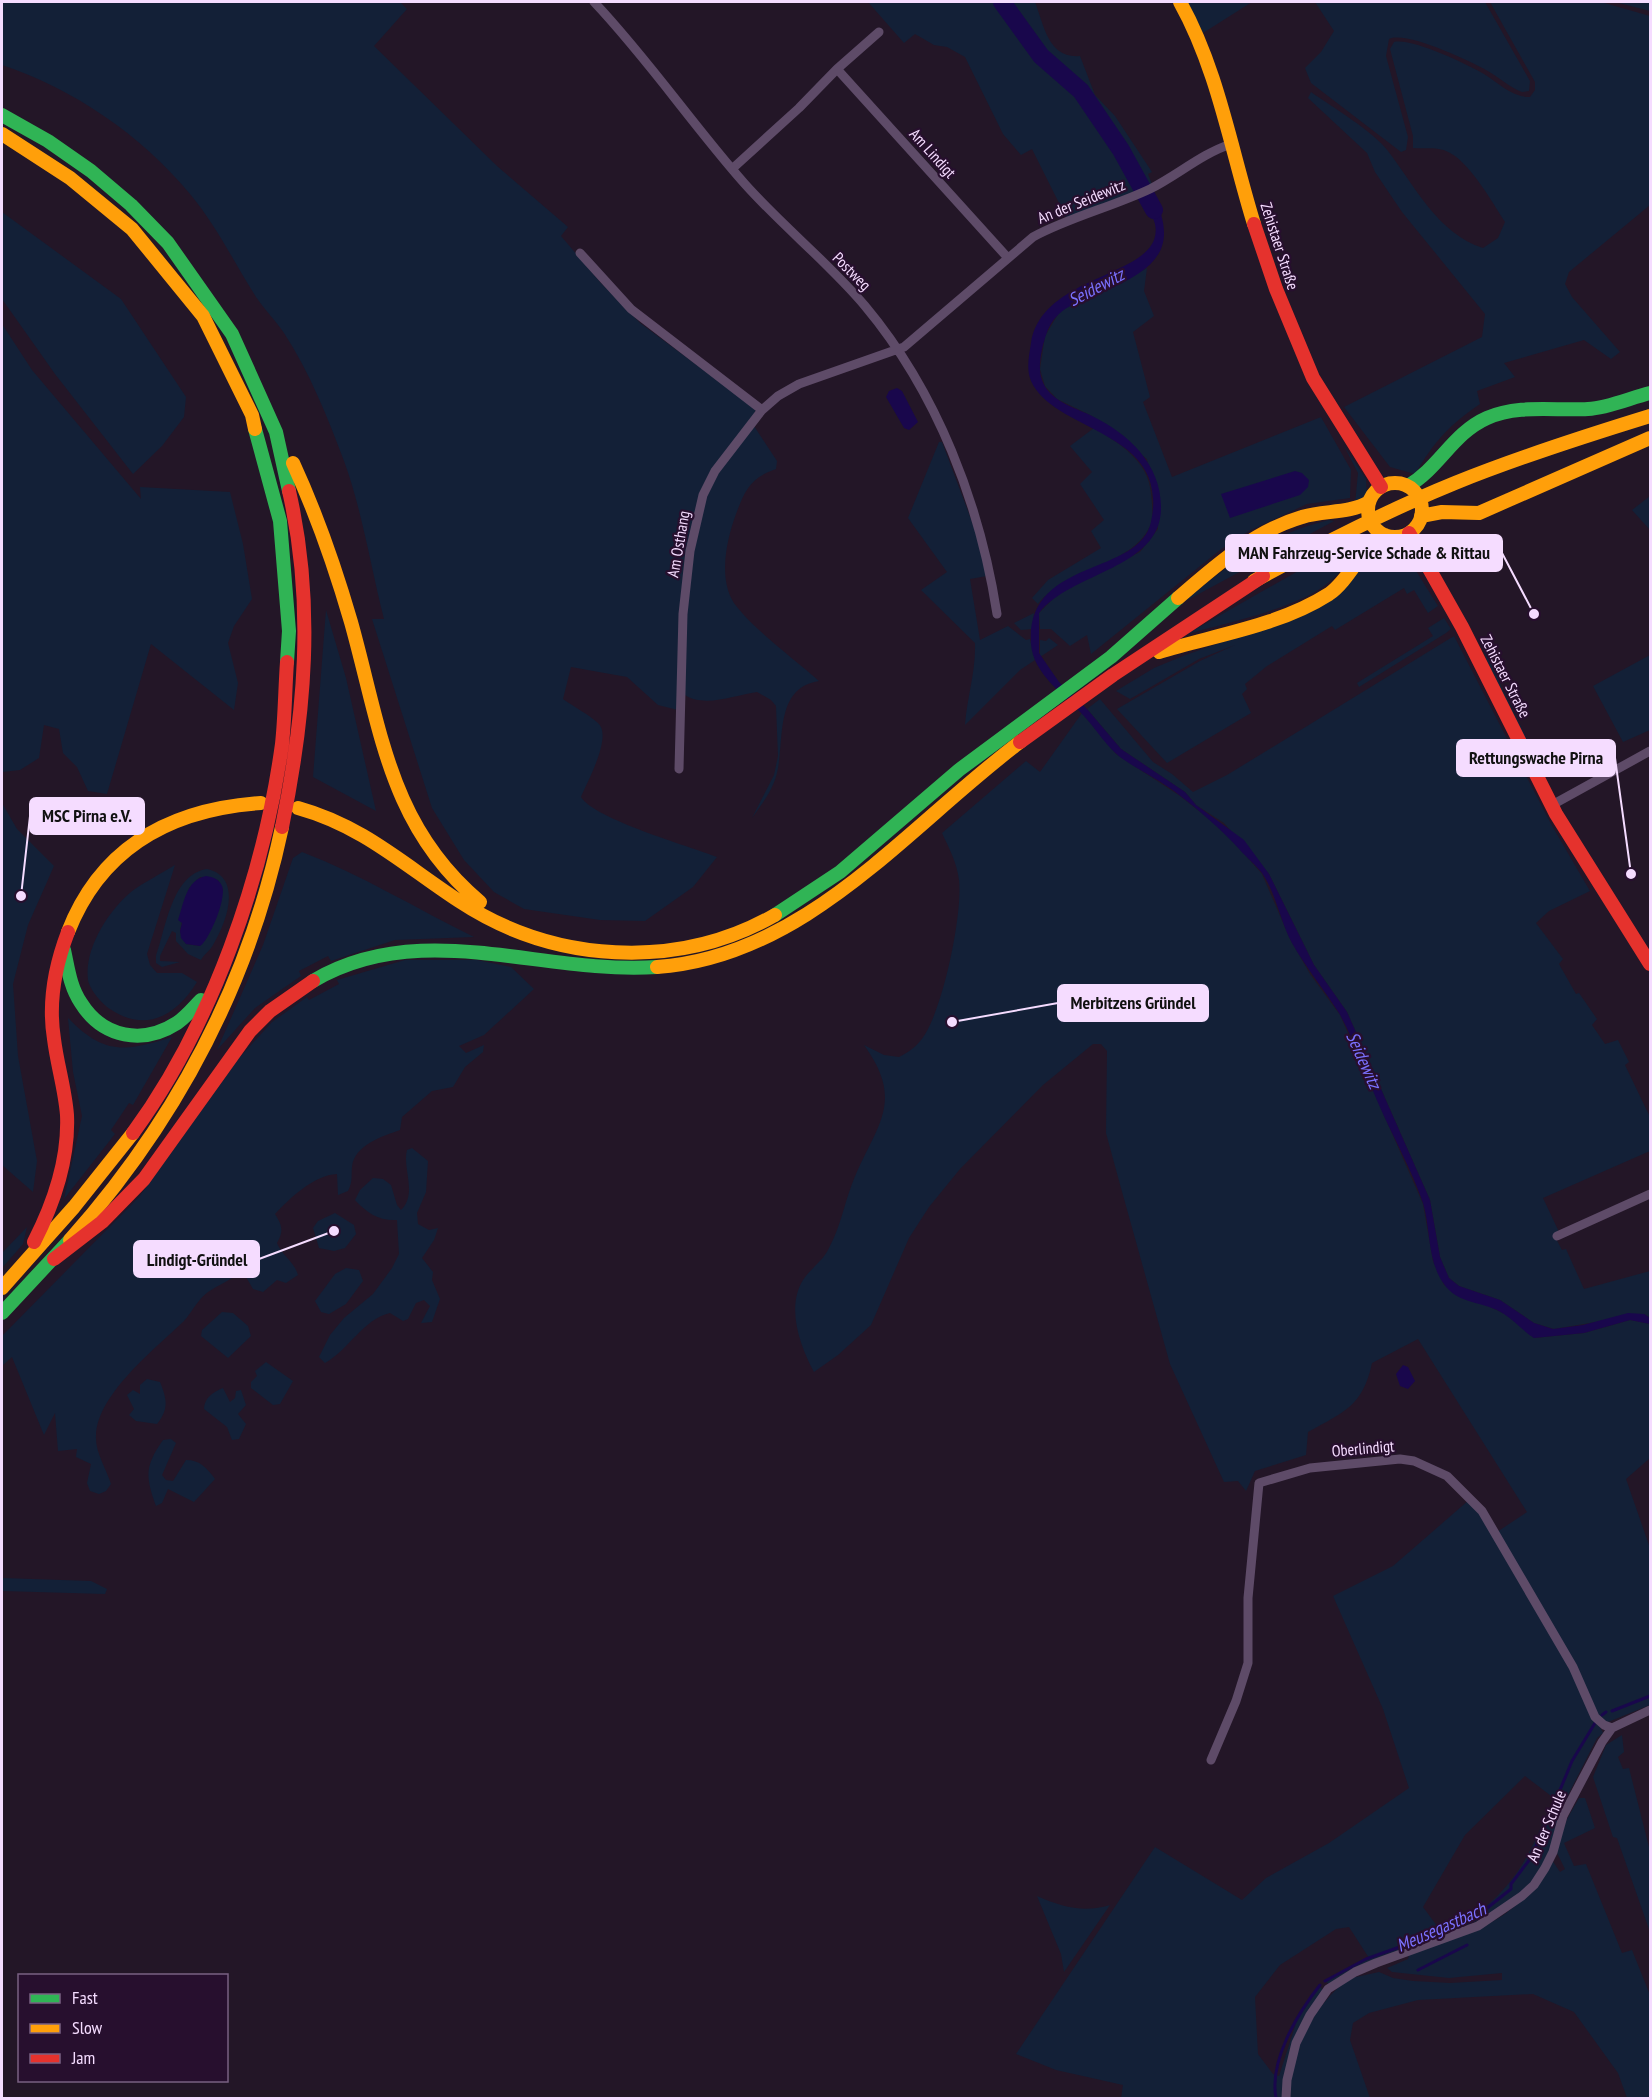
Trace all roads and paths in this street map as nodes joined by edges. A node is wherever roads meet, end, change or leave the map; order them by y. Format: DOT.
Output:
graph roads {
  1 [pos="594,2"];
  2 [pos="1180,2"];
  3 [pos="879,32"];
  4 [pos="837,69"];
  5 [pos="2,115"];
  6 [pos="2,135"];
  7 [pos="1231,144"];
  8 [pos="732,169"];
  9 [pos="580,253"];
  10 [pos="1008,258"];
  11 [pos="898,350"];
  12 [pos="1650,393"];
  13 [pos="762,410"];
  14 [pos="1650,416"];
  15 [pos="278,432"];
  16 [pos="1650,438"];
  17 [pos="1408,486"];
  18 [pos="1381,487"];
  19 [pos="1369,502"];
  20 [pos="1421,516"];
  21 [pos="1408,533"];
  22 [pos="1385,535"];
  23 [pos="1263,576"];
  24 [pos="997,614"];
  25 [pos="1110,658"];
  26 [pos="1119,670"];
  27 [pos="1650,751"];
  28 [pos="679,769"];
  29 [pos="261,803"];
  30 [pos="1552,805"];
  31 [pos="298,808"];
  32 [pos="374,842"];
  33 [pos="523,934"];
  34 [pos="64,945"];
  35 [pos="573,964"];
  36 [pos="1650,964"];
  37 [pos="220,972"];
  38 [pos="1650,1194"];
  39 [pos="1557,1236"];
  40 [pos="54,1259"];
  41 [pos="2,1288"];
  42 [pos="2,1313"];
  43 [pos="1650,1710"];
  44 [pos="1612,1728"];
  45 [pos="1211,1760"];
  46 [pos="1286,2098"];
  1 -- 8 [label="street, Postweg"];
  2 -- 7 [label="main road, Zehistaer Straße"];
  3 -- 4 [label="street"];
  4 -- 8 [label="street"];
  4 -- 10 [label="street, Am Lindigt"];
  5 -- 15 [label="main road"];
  6 -- 37 [label="main road"];
  7 -- 10 [label="street, An der Seidewitz"];
  7 -- 18 [label="main road, Zehistaer Straße"];
  8 -- 11 [label="street, Postweg"];
  9 -- 13 [label="street"];
  10 -- 11 [label="street, An der Seidewitz"];
  11 -- 13 [label="street, Am Osthang"];
  11 -- 24 [label="street, Postweg"];
  12 -- 17 [label="main road"];
  13 -- 28 [label="street, Am Osthang"];
  14 -- 23 [label="main road"];
  15 -- 33 [label="main road"];
  15 -- 40 [label="main road"];
  16 -- 20 [label="main road"];
  17 -- 18 [label="main road"];
  17 -- 20 [label="main road"];
  18 -- 19 [label="main road"];
  19 -- 22 [label="main road"];
  19 -- 25 [label="main road"];
  20 -- 21 [label="main road"];
  21 -- 22 [label="main road"];
  21 -- 30 [label="main road, Zehistaer Straße"];
  22 -- 26 [label="main road"];
  23 -- 25 [label="main road"];
  23 -- 26 [label="main road"];
  25 -- 33 [label="main road"];
  26 -- 35 [label="main road"];
  27 -- 30 [label="street"];
  29 -- 34 [label="main road"];
  30 -- 36 [label="main road, Zehistaer Straße"];
  31 -- 32 [label="main road"];
  32 -- 33 [label="main road"];
  32 -- 35 [label="main road"];
  34 -- 37 [label="main road"];
  34 -- 41 [label="main road"];
  35 -- 40 [label="main road"];
  37 -- 41 [label="main road"];
  38 -- 39 [label="street"];
  40 -- 42 [label="main road"];
  43 -- 44 [label="street"];
  44 -- 45 [label="street, Oberlindigt"];
  44 -- 46 [label="street, An der Schule"];
}
